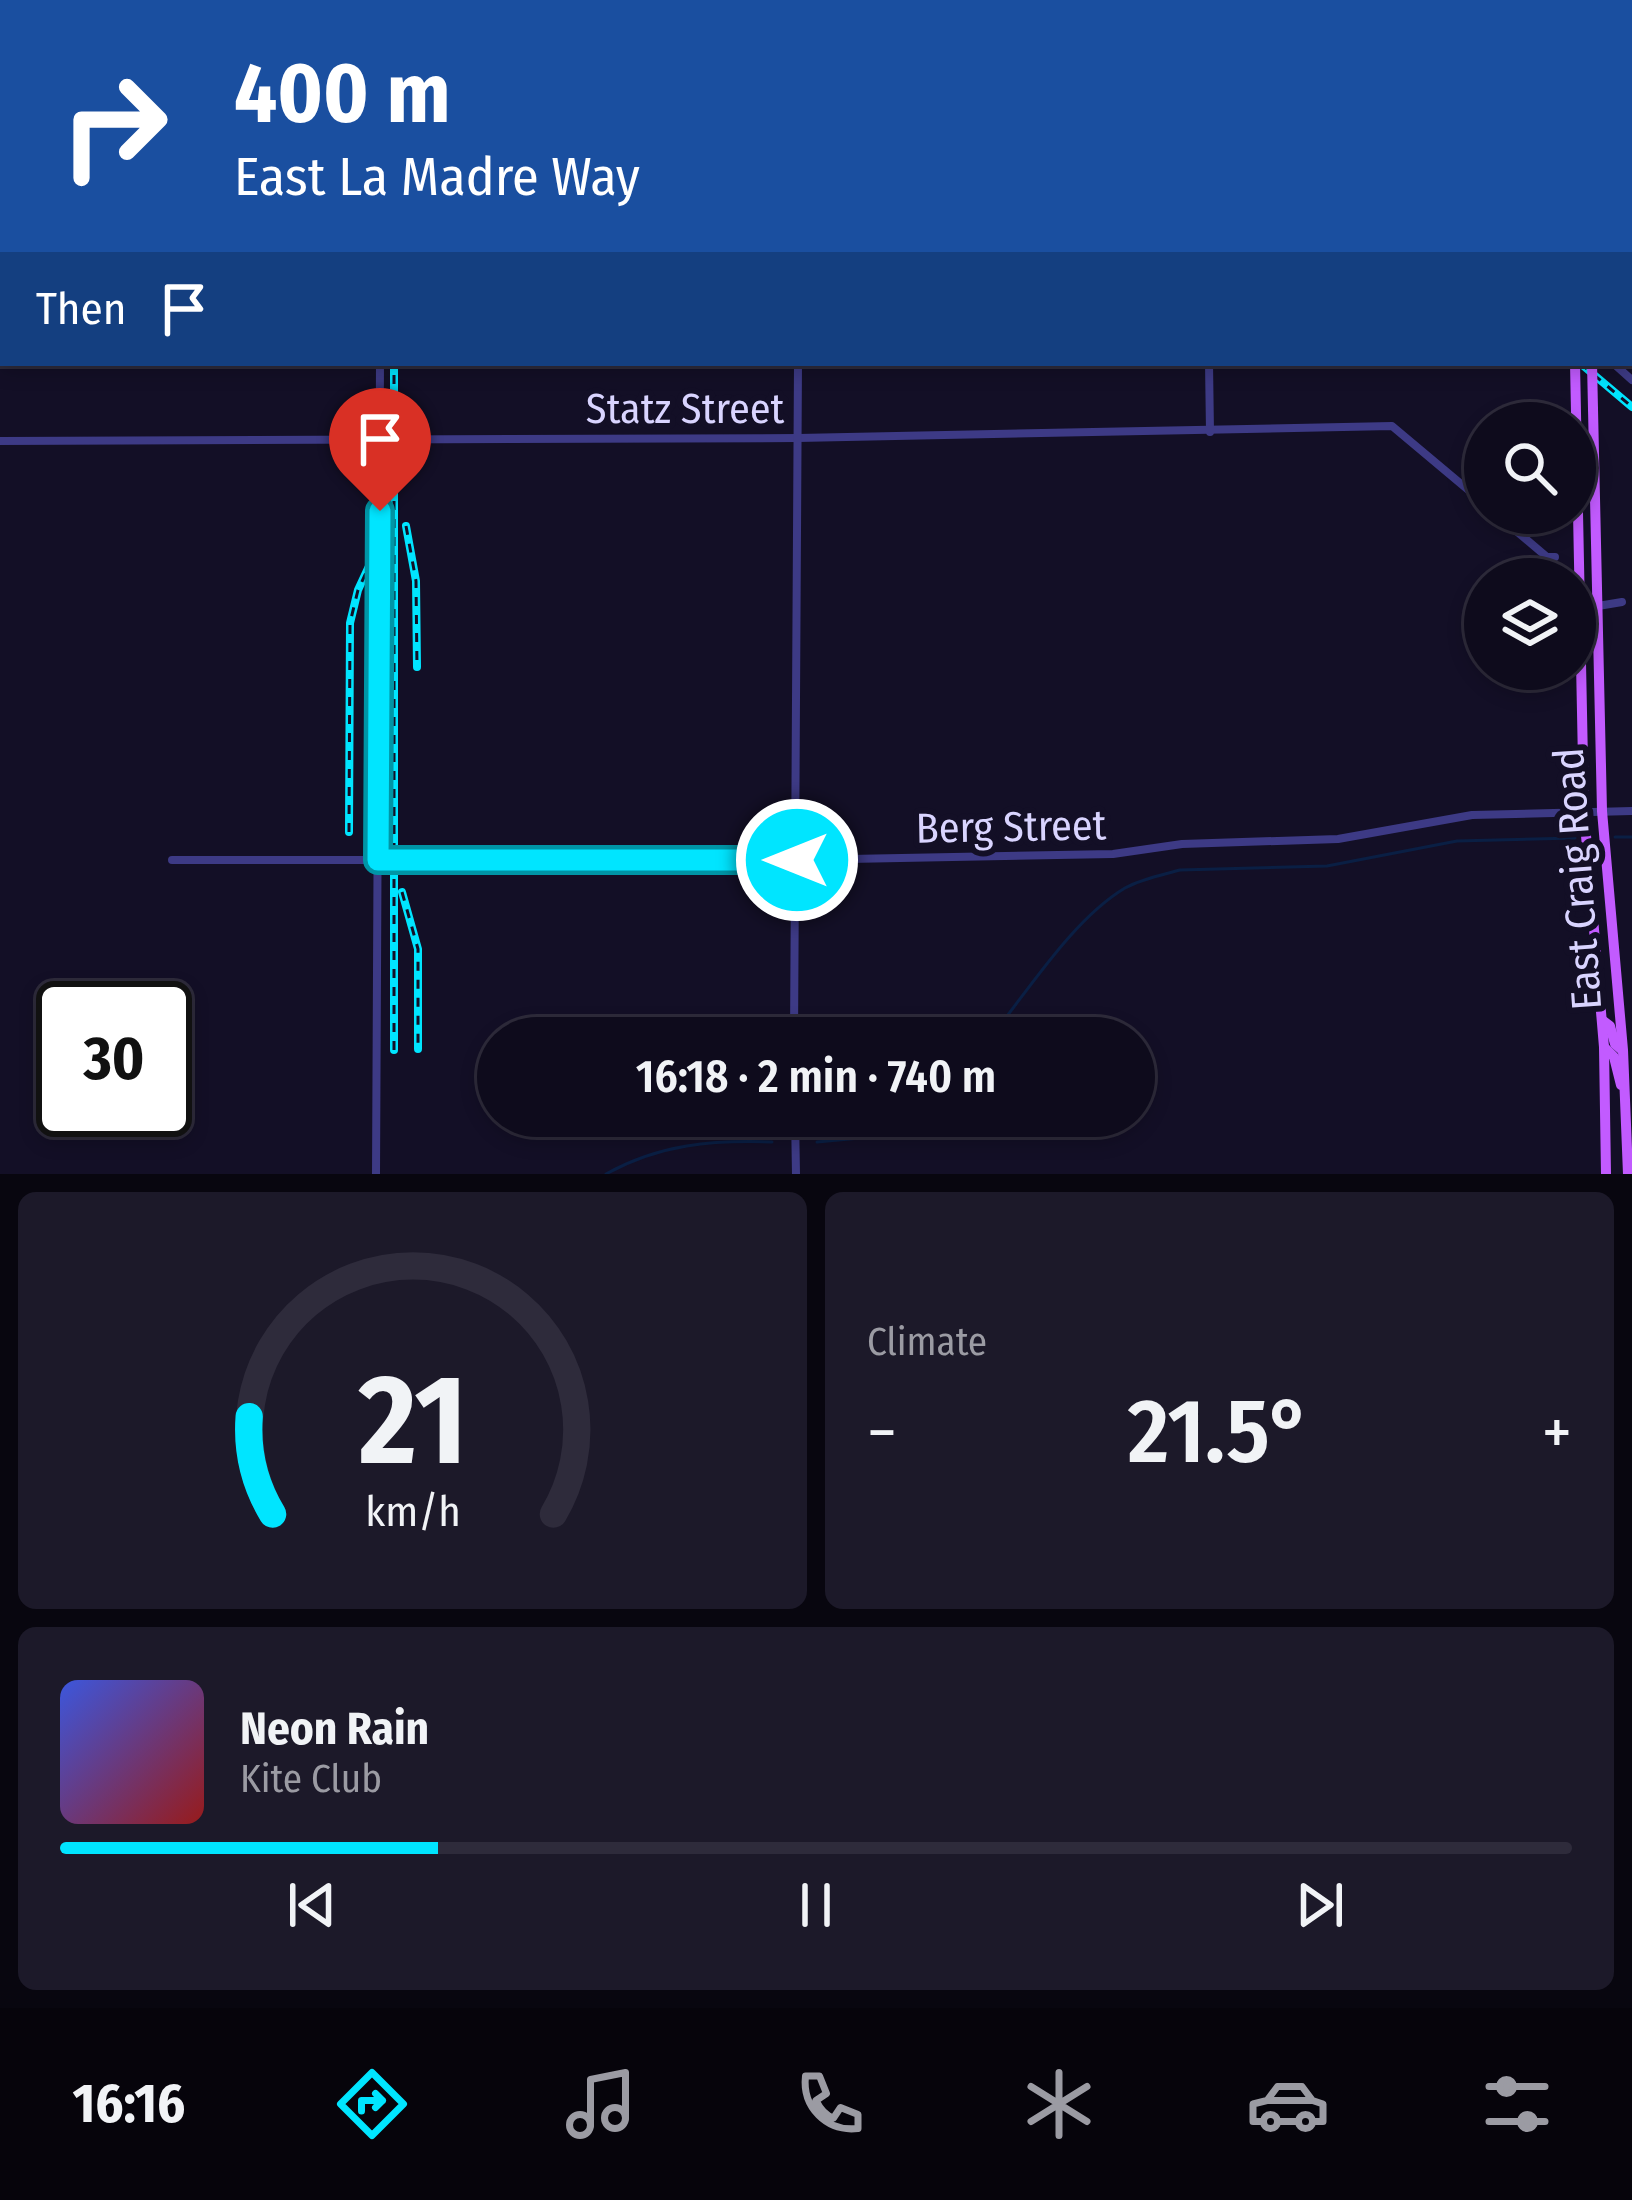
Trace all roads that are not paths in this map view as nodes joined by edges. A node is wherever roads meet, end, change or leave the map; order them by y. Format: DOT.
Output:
graph roads {
  1 [pos="380,366"];
  2 [pos="798,366"];
  3 [pos="1209,366"];
  4 [pos="1575,366"];
  5 [pos="1592,366"];
  6 [pos="1210,432"];
  7 [pos="798,438"];
  8 [pos="380,439"];
  9 [pos="0,441"];
  10 [pos="1464,486"];
  11 [pos="1520,534"];
  12 [pos="1555,557"];
  13 [pos="1596,558"];
  14 [pos="1622,602"];
  15 [pos="1596,606"];
  16 [pos="1632,811"];
  17 [pos="1584,812"];
  18 [pos="1602,812"];
  19 [pos="172,860"];
  20 [pos="378,860"];
  21 [pos="797,860"];
  22 [pos="794,1017"];
  23 [pos="1602,1020"];
  24 [pos="1604,1048"];
  25 [pos="1623,1050"];
  26 [pos="1625,1100"];
  27 [pos="795,1137"];
  28 [pos="376,1174"];
  29 [pos="796,1174"];
  30 [pos="1606,1174"];
  31 [pos="1628,1174"];
  1 -- 8 [label="street"];
  2 -- 7 [label="street"];
  3 -- 6 [label="street"];
  4 -- 17 [label="main road, East Craig Road"];
  5 -- 13 [label="main road, East Craig Road, bridge"];
  6 -- 7 [label="street, Statz Street"];
  6 -- 10 [label="street, Statz Street"];
  7 -- 8 [label="street, Statz Street"];
  7 -- 21 [label="street"];
  8 -- 9 [label="street, Statz Street"];
  8 -- 20 [label="street"];
  11 -- 12 [label="street"];
  14 -- 15 [label="street"];
  15 -- 18 [label="main road, East Craig Road"];
  16 -- 18 [label="street, Berg Street"];
  17 -- 18 [label="street, Berg Street"];
  17 -- 21 [label="street, Berg Street"];
  17 -- 23 [label="main road, East Craig Road"];
  18 -- 25 [label="main road, East Craig Road"];
  19 -- 20 [label="street, Berg Street"];
  20 -- 21 [label="street, Berg Street"];
  20 -- 28 [label="street"];
  21 -- 22 [label="street"];
  23 -- 24 [label="main road, East Craig Road"];
  23 -- 25 [label="main road"];
  24 -- 26 [label="main road"];
  24 -- 30 [label="main road, East Craig Road"];
  25 -- 26 [label="main road, East Craig Road"];
  26 -- 31 [label="main road, East Craig Road"];
  27 -- 29 [label="street"];
}
